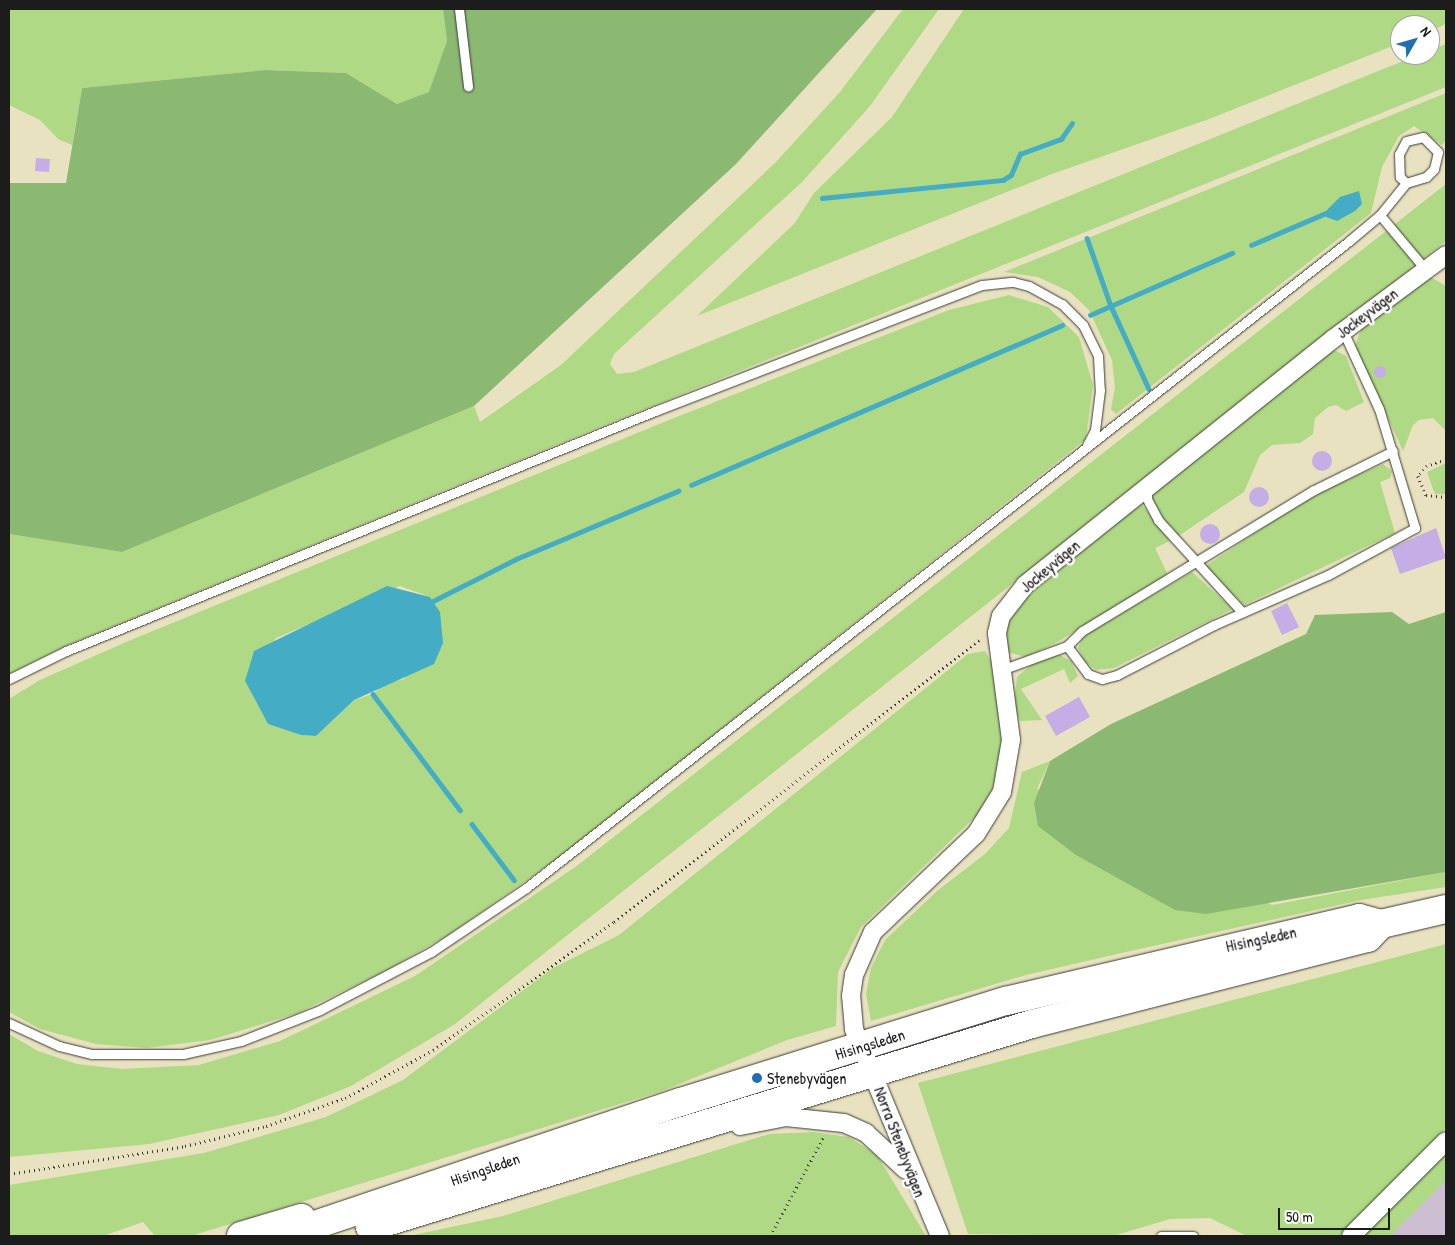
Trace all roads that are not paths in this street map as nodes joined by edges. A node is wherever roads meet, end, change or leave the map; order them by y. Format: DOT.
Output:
graph roads {
  1 [pos="459,9"];
  2 [pos="468,86"];
  3 [pos="1442,150"];
  4 [pos="1406,183"];
  5 [pos="1380,216"];
  6 [pos="1446,255"];
  7 [pos="1425,269"];
  8 [pos="1343,331"];
  9 [pos="1086,448"];
  10 [pos="1393,451"];
  11 [pos="1147,488"];
  12 [pos="1194,564"];
  13 [pos="1242,612"];
  14 [pos="1067,646"];
  15 [pos="1004,669"];
  16 [pos="9,679"];
  17 [pos="1446,909"];
  18 [pos="9,1023"];
  19 [pos="867,1059"];
  20 [pos="662,1139"];
  21 [pos="1446,1141"];
  22 [pos="913,1178"];
  23 [pos="400,1208"];
  24 [pos="242,1236"];
  25 [pos="282,1236"];
  26 [pos="343,1236"];
  27 [pos="355,1236"];
  28 [pos="940,1236"];
  29 [pos="1161,1236"];
  30 [pos="1192,1236"];
  31 [pos="1351,1236"];
  1 -- 2 [label="lane"];
  3 -- 4 [label="lane"];
  3 -- 4 [label="lane"];
  4 -- 5 [label="lane"];
  5 -- 7 [label="lane"];
  5 -- 9 [label="lane"];
  6 -- 7 [label="street, Jockeyvägen"];
  7 -- 8 [label="street, Jockeyvägen"];
  8 -- 10 [label="lane"];
  8 -- 11 [label="street, Jockeyvägen"];
  9 -- 16 [label="lane"];
  9 -- 18 [label="lane"];
  10 -- 12 [label="lane"];
  10 -- 13 [label="lane"];
  11 -- 12 [label="lane"];
  11 -- 15 [label="street, Jockeyvägen"];
  12 -- 13 [label="lane"];
  12 -- 14 [label="lane"];
  13 -- 14 [label="lane"];
  14 -- 15 [label="lane"];
  15 -- 19 [label="street"];
  17 -- 19 [label="highway, Hisingsleden"];
  19 -- 20 [label="highway, Hisingsleden"];
  19 -- 22 [label="street, Norra Stenebyvägen"];
  19 -- 23 [label="highway, Hisingsleden"];
  20 -- 22 [label="street"];
  20 -- 23 [label="highway, Hisingsleden"];
  21 -- 31 [label="street"];
  22 -- 28 [label="street, Norra Stenebyvägen"];
  23 -- 24 [label="highway"];
  23 -- 25 [label="highway, Hisingsleden"];
  23 -- 26 [label="highway, Hisingsleden"];
  23 -- 27 [label="highway"];
  29 -- 30 [label="lane"];
}
